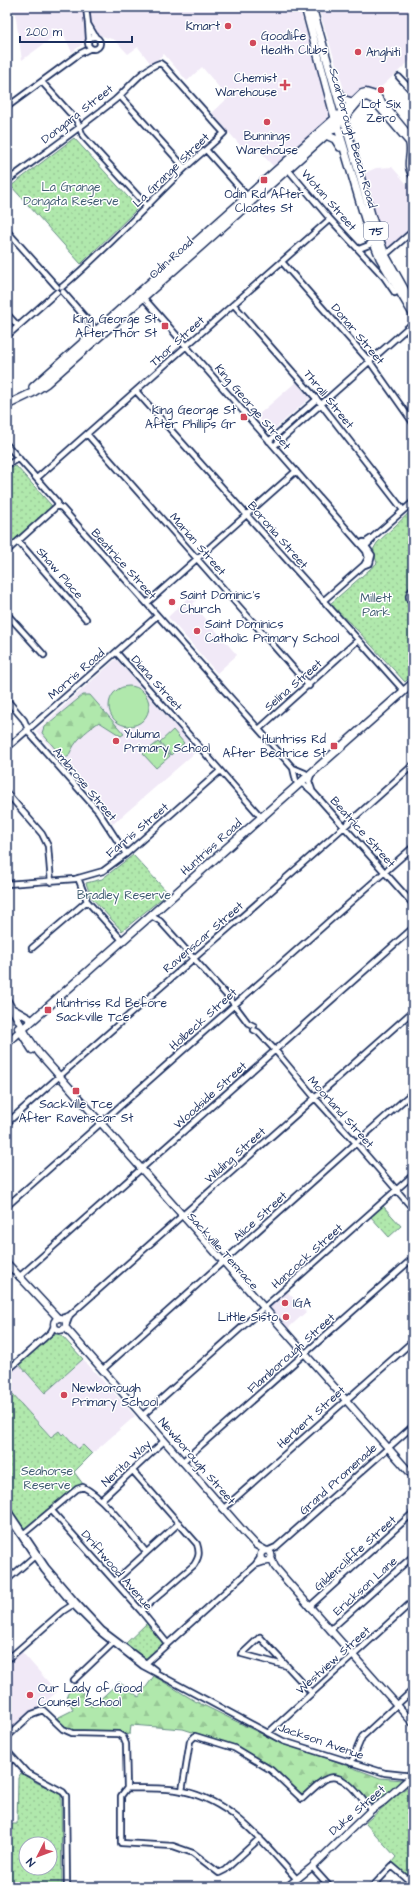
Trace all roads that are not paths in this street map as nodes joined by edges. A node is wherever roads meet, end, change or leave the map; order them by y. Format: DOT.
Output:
graph roads {
  1 [pos="86,7"];
  2 [pos="305,7"];
  3 [pos="312,7"];
  4 [pos="88,24"];
  5 [pos="95,36"];
  6 [pos="89,44"];
  7 [pos="328,64"];
  8 [pos="399,77"];
  9 [pos="42,82"];
  10 [pos="412,89"];
  11 [pos="120,96"];
  12 [pos="352,102"];
  13 [pos="381,104"];
  14 [pos="7,107"];
  15 [pos="333,111"];
  16 [pos="343,116"];
  17 [pos="336,122"];
  18 [pos="79,128"];
  19 [pos="224,133"];
  20 [pos="326,135"];
  21 [pos="413,140"];
  22 [pos="303,147"];
  23 [pos="207,150"];
  24 [pos="413,157"];
  25 [pos="286,167"];
  26 [pos="185,168"];
  27 [pos="413,170"];
  28 [pos="413,176"];
  29 [pos="7,181"];
  30 [pos="354,185"];
  31 [pos="250,199"];
  32 [pos="147,206"];
  33 [pos="330,219"];
  34 [pos="7,231"];
  35 [pos="413,232"];
  36 [pos="372,240"];
  37 [pos="359,249"];
  38 [pos="383,257"];
  39 [pos="282,262"];
  40 [pos="61,289"];
  41 [pos="395,293"];
  42 [pos="141,295"];
  43 [pos="413,304"];
  44 [pos="234,305"];
  45 [pos="7,314"];
  46 [pos="413,314"];
  47 [pos="413,323"];
  48 [pos="18,326"];
  49 [pos="99,333"];
  50 [pos="7,336"];
  51 [pos="186,346"];
  52 [pos="370,362"];
  53 [pos="136,391"];
  54 [pos="317,399"];
  55 [pos="7,400"];
  56 [pos="321,404"];
  57 [pos="7,405"];
  58 [pos="413,423"];
  59 [pos="87,434"];
  60 [pos="269,441"];
  61 [pos="7,445"];
  62 [pos="274,446"];
  63 [pos="19,458"];
  64 [pos="7,465"];
  65 [pos="296,471"];
  66 [pos="37,478"];
  67 [pos="413,502"];
  68 [pos="57,506"];
  69 [pos="403,510"];
  70 [pos="247,514"];
  71 [pos="18,541"];
  72 [pos="364,546"];
  73 [pos="7,551"];
  74 [pos="198,558"];
  75 [pos="413,589"];
  76 [pos="413,593"];
  77 [pos="411,599"];
  78 [pos="323,601"];
  79 [pos="147,603"];
  80 [pos="413,605"];
  81 [pos="7,614"];
  82 [pos="157,616"];
  83 [pos="86,619"];
  84 [pos="358,640"];
  85 [pos="116,652"];
  86 [pos="44,655"];
  87 [pos="413,679"];
  88 [pos="413,683"];
  89 [pos="309,686"];
  90 [pos="403,690"];
  91 [pos="7,700"];
  92 [pos="28,728"];
  93 [pos="259,729"];
  94 [pos="7,748"];
  95 [pos="413,765"];
  96 [pos="293,768"];
  97 [pos="316,769"];
  98 [pos="220,771"];
  99 [pos="304,773"];
  100 [pos="298,782"];
  101 [pos="7,792"];
  102 [pos="313,792"];
  103 [pos="260,816"];
  104 [pos="345,827"];
  105 [pos="413,847"];
  106 [pos="126,854"];
  107 [pos="385,872"];
  108 [pos="78,878"];
  109 [pos="52,882"];
  110 [pos="7,884"];
  111 [pos="87,901"];
  112 [pos="413,904"];
  113 [pos="149,917"];
  114 [pos="413,928"];
  115 [pos="122,939"];
  116 [pos="32,948"];
  117 [pos="193,958"];
  118 [pos="7,1000"];
  119 [pos="233,1005"];
  120 [pos="9,1008"];
  121 [pos="413,1011"];
  122 [pos="29,1018"];
  123 [pos="20,1029"];
  124 [pos="7,1038"];
  125 [pos="7,1043"];
  126 [pos="275,1050"];
  127 [pos="58,1077"];
  128 [pos="413,1092"];
  129 [pos="315,1098"];
  130 [pos="7,1123"];
  131 [pos="100,1124"];
  132 [pos="356,1143"];
  133 [pos="140,1170"];
  134 [pos="413,1175"];
  135 [pos="396,1190"];
  136 [pos="7,1206"];
  137 [pos="413,1209"];
  138 [pos="181,1217"];
  139 [pos="413,1258"];
  140 [pos="7,1263"];
  141 [pos="222,1263"];
  142 [pos="19,1276"];
  143 [pos="263,1309"];
  144 [pos="60,1324"];
  145 [pos="413,1341"];
  146 [pos="304,1355"];
  147 [pos="102,1370"];
  148 [pos="7,1371"];
  149 [pos="345,1401"];
  150 [pos="142,1416"];
  151 [pos="413,1426"];
  152 [pos="164,1441"];
  153 [pos="387,1449"];
  154 [pos="182,1462"];
  155 [pos="132,1470"];
  156 [pos="413,1476"];
  157 [pos="413,1482"];
  158 [pos="100,1500"];
  159 [pos="7,1509"];
  160 [pos="223,1509"];
  161 [pos="52,1511"];
  162 [pos="413,1513"];
  163 [pos="7,1515"];
  164 [pos="178,1523"];
  165 [pos="22,1535"];
  166 [pos="146,1552"];
  167 [pos="35,1556"];
  168 [pos="266,1556"];
  169 [pos="413,1556"];
  170 [pos="7,1580"];
  171 [pos="115,1581"];
  172 [pos="413,1601"];
  173 [pos="73,1602"];
  174 [pos="309,1606"];
  175 [pos="141,1611"];
  176 [pos="330,1630"];
  177 [pos="114,1642"];
  178 [pos="167,1643"];
  179 [pos="352,1655"];
  180 [pos="7,1660"];
  181 [pos="145,1665"];
  182 [pos="287,1666"];
  183 [pos="74,1680"];
  184 [pos="413,1690"];
  185 [pos="312,1693"];
  186 [pos="396,1705"];
  187 [pos="413,1723"];
  188 [pos="268,1733"];
  189 [pos="7,1737"];
  190 [pos="7,1751"];
  191 [pos="13,1758"];
  192 [pos="351,1763"];
  193 [pos="7,1764"];
  194 [pos="413,1775"];
  195 [pos="127,1788"];
  196 [pos="182,1791"];
  197 [pos="371,1810"];
  198 [pos="260,1838"];
  199 [pos="313,1864"];
  200 [pos="294,1879"];
  201 [pos="413,1884"];
  202 [pos="67,1887"];
  203 [pos="287,1887"];
  204 [pos="330,1887"];
  205 [pos="372,1887"];
  1 -- 4 [label="street"];
  2 -- 15 [label="main road, Scarborough Beach Road / 75"];
  3 -- 7 [label="main road, Scarborough Beach Road / 75"];
  4 -- 5 [label="street"];
  4 -- 6 [label="street"];
  5 -- 6 [label="street"];
  5 -- 6 [label="street"];
  6 -- 9 [label="street"];
  7 -- 12 [label="main road"];
  7 -- 16 [label="main road, Scarborough Beach Road / 75"];
  8 -- 10 [label="street"];
  9 -- 14 [label="street"];
  9 -- 18 [label="street"];
  11 -- 18 [label="street, Dongara Street"];
  11 -- 19 [label="street, Dongara Street"];
  11 -- 26 [label="street"];
  12 -- 13 [label="main road"];
  12 -- 16 [label="main road"];
  13 -- 16 [label="main road"];
  13 -- 21 [label="main road"];
  13 -- 28 [label="main road"];
  15 -- 17 [label="main road, Scarborough Beach Road / 75"];
  15 -- 22 [label="main road"];
  16 -- 17 [label="main road, Odin Road"];
  16 -- 38 [label="main road, Scarborough Beach Road / 75"];
  17 -- 20 [label="main road, Odin Road"];
  17 -- 22 [label="main road, Odin Road"];
  17 -- 30 [label="main road, Scarborough Beach Road / 75"];
  18 -- 29 [label="street, Dongara Street"];
  18 -- 32 [label="street"];
  19 -- 23 [label="street, La Grange Street"];
  20 -- 25 [label="main road, Odin Road"];
  20 -- 30 [label="main road"];
  22 -- 25 [label="main road, Odin Road"];
  23 -- 26 [label="street, La Grange Street"];
  23 -- 31 [label="street"];
  24 -- 27 [label="main road"];
  25 -- 31 [label="main road, Odin Road"];
  25 -- 33 [label="street, Wotan Street"];
  26 -- 32 [label="street, La Grange Street"];
  30 -- 36 [label="main road, Scarborough Beach Road / 75"];
  31 -- 42 [label="main road, Odin Road"];
  32 -- 40 [label="street, La Grange Street"];
  33 -- 37 [label="street, Wotan Street"];
  33 -- 39 [label="street, Thor Street"];
  34 -- 40 [label="street"];
  35 -- 38 [label="street"];
  36 -- 37 [label="street"];
  36 -- 38 [label="main road, Scarborough Beach Road / 75"];
  37 -- 41 [label="street, Wotan Street"];
  38 -- 43 [label="main road, Scarborough Beach Road / 75"];
  38 -- 46 [label="main road, Scarborough Beach Road / 75"];
  39 -- 44 [label="street, Thor Street"];
  39 -- 52 [label="street, Donar Street"];
  40 -- 48 [label="street"];
  40 -- 49 [label="street"];
  42 -- 49 [label="main road, Odin Road"];
  42 -- 51 [label="street, King George Street"];
  44 -- 51 [label="street, Thor Street"];
  44 -- 54 [label="street, Thrall Street"];
  45 -- 48 [label="street"];
  47 -- 52 [label="street"];
  48 -- 50 [label="street"];
  49 -- 55 [label="main road, Odin Road"];
  49 -- 57 [label="main road, Odin Road"];
  51 -- 53 [label="street, Thor Street"];
  51 -- 60 [label="street, King George Street"];
  52 -- 56 [label="street"];
  52 -- 58 [label="street, Donar Street"];
  53 -- 59 [label="street, Thor Street"];
  53 -- 70 [label="street, Boronia Street"];
  54 -- 56 [label="street, Thrall Street"];
  54 -- 60 [label="street"];
  56 -- 62 [label="street"];
  56 -- 69 [label="street, Thrall Street"];
  59 -- 66 [label="street, Thor Street"];
  59 -- 74 [label="street, Marian Street"];
  60 -- 62 [label="street, King George Street"];
  61 -- 63 [label="street, Beatrice Street"];
  62 -- 65 [label="street, King George Street"];
  63 -- 64 [label="street"];
  63 -- 66 [label="street, Beatrice Street"];
  65 -- 70 [label="street"];
  65 -- 72 [label="street, King George Street"];
  66 -- 68 [label="street, Beatrice Street"];
  67 -- 69 [label="street"];
  68 -- 71 [label="street"];
  68 -- 79 [label="street, Beatrice Street"];
  69 -- 72 [label="street"];
  70 -- 74 [label="street"];
  70 -- 78 [label="street, Boronia Street"];
  71 -- 73 [label="street"];
  71 -- 83 [label="street, Shaw Place"];
  72 -- 78 [label="street, King George Street"];
  74 -- 79 [label="street"];
  74 -- 89 [label="street, Marian Street"];
  75 -- 77 [label="street"];
  76 -- 77 [label="street"];
  77 -- 80 [label="street"];
  78 -- 84 [label="street, Boronia Street"];
  79 -- 82 [label="street, Beatrice Street"];
  81 -- 86 [label="street"];
  82 -- 85 [label="street, Morris Road"];
  82 -- 93 [label="street, Beatrice Street"];
  84 -- 89 [label="street, Selina Street"];
  84 -- 90 [label="street, Boronia Street"];
  85 -- 92 [label="street, Morris Road"];
  85 -- 98 [label="street, Diana Street"];
  87 -- 90 [label="main road, Huntriss Road"];
  88 -- 90 [label="main road, Huntriss Road"];
  89 -- 93 [label="street, Selina Street"];
  90 -- 97 [label="main road, Huntriss Road"];
  90 -- 99 [label="main road, Huntriss Road"];
  91 -- 92 [label="street, Ambrose Street"];
  92 -- 94 [label="street, Morris Road"];
  92 -- 106 [label="street, Ambrose Street"];
  93 -- 96 [label="street, Beatrice Street"];
  95 -- 104 [label="street, Ravenscar Street"];
  96 -- 99 [label="street, Beatrice Street"];
  96 -- 100 [label="street, Beatrice Street"];
  97 -- 100 [label="main road, Huntriss Road"];
  97 -- 102 [label="street"];
  98 -- 103 [label="street, Diana Street"];
  98 -- 106 [label="street, Farris Street"];
  99 -- 100 [label="main road, Huntriss Road"];
  100 -- 102 [label="street, Beatrice Street"];
  100 -- 103 [label="main road, Huntriss Road"];
  101 -- 109 [label="street"];
  102 -- 104 [label="street, Beatrice Street"];
  103 -- 113 [label="main road, Huntriss Road"];
  103 -- 115 [label="main road, Huntriss Road"];
  104 -- 107 [label="street, Beatrice Street"];
  104 -- 117 [label="street, Ravenscar Street"];
  105 -- 107 [label="street, Holbeck Street"];
  106 -- 108 [label="street, Farris Street"];
  107 -- 112 [label="street, Beatrice Street"];
  107 -- 119 [label="street, Holbeck Street"];
  108 -- 109 [label="street, Farris Street"];
  108 -- 111 [label="street"];
  109 -- 110 [label="street, Farris Street"];
  111 -- 115 [label="street"];
  111 -- 116 [label="street"];
  113 -- 115 [label="main road, Huntriss Road"];
  113 -- 117 [label="street, Moorland Street"];
  114 -- 126 [label="street, Woodside Street"];
  115 -- 122 [label="main road, Huntriss Road"];
  115 -- 123 [label="main road, Huntriss Road"];
  117 -- 119 [label="street, Moorland Street"];
  117 -- 127 [label="street, Ravenscar Street"];
  118 -- 120 [label="main road, Sackville Terrace"];
  119 -- 126 [label="street, Moorland Street"];
  119 -- 131 [label="street, Holbeck Street"];
  120 -- 122 [label="main road"];
  120 -- 123 [label="main road, Sackville Terrace"];
  121 -- 129 [label="street, Wilding Street"];
  122 -- 123 [label="main road, Huntriss Road"];
  123 -- 124 [label="main road, Huntriss Road"];
  123 -- 125 [label="main road, Huntriss Road"];
  123 -- 127 [label="main road, Sackville Terrace"];
  126 -- 129 [label="street, Moorland Street"];
  126 -- 133 [label="street, Woodside Street"];
  127 -- 130 [label="street, Ravenscar Street"];
  127 -- 131 [label="main road, Sackville Terrace"];
  128 -- 132 [label="street, Alice Street"];
  129 -- 132 [label="street, Moorland Street"];
  129 -- 138 [label="street, Wilding Street"];
  131 -- 133 [label="main road, Sackville Terrace"];
  131 -- 136 [label="street, Holbeck Street"];
  132 -- 135 [label="street, Moorland Street"];
  132 -- 141 [label="street, Alice Street"];
  133 -- 138 [label="main road, Sackville Terrace"];
  133 -- 142 [label="street, Woodside Street"];
  134 -- 135 [label="street, Hancock Street"];
  135 -- 137 [label="street, Moorland Street"];
  135 -- 143 [label="street, Hancock Street"];
  138 -- 141 [label="main road, Sackville Terrace"];
  138 -- 144 [label="street, Wilding Street"];
  139 -- 146 [label="street, Flamborough Street"];
  140 -- 142 [label="main road, Newborough Street"];
  141 -- 143 [label="main road, Sackville Terrace"];
  141 -- 147 [label="street, Alice Street"];
  142 -- 144 [label="main road, Newborough Street"];
  143 -- 146 [label="main road, Sackville Terrace"];
  143 -- 150 [label="street, Hancock Street"];
  144 -- 147 [label="main road, Newborough Street"];
  144 -- 148 [label="street, Wilding Street"];
  145 -- 149 [label="street, Herbert Street"];
  146 -- 149 [label="main road, Sackville Terrace"];
  146 -- 154 [label="street, Flamborough Street"];
  147 -- 150 [label="main road, Newborough Street"];
  149 -- 153 [label="main road, Sackville Terrace"];
  149 -- 160 [label="street, Herbert Street"];
  150 -- 152 [label="main road, Newborough Street"];
  151 -- 153 [label="street, Grand Promenade"];
  152 -- 154 [label="main road, Newborough Street"];
  152 -- 155 [label="street, Nerita Way"];
  153 -- 156 [label="main road, Sackville Terrace"];
  153 -- 157 [label="main road, Sackville Terrace"];
  153 -- 168 [label="street, Grand Promenade"];
  154 -- 160 [label="main road, Newborough Street"];
  155 -- 158 [label="street, Nerita Way"];
  155 -- 164 [label="street"];
  158 -- 161 [label="street"];
  158 -- 166 [label="street"];
  159 -- 165 [label="street, Jackson Avenue"];
  160 -- 168 [label="main road, Newborough Street"];
  161 -- 165 [label="street"];
  161 -- 171 [label="street, Driftwood Avenue"];
  162 -- 174 [label="street, Gildercliffe Street"];
  163 -- 165 [label="street, Jackson Avenue"];
  164 -- 166 [label="street"];
  164 -- 175 [label="street"];
  165 -- 167 [label="street, Jackson Avenue"];
  166 -- 171 [label="street"];
  167 -- 170 [label="street"];
  167 -- 173 [label="street, Jackson Avenue"];
  168 -- 174 [label="main road"];
  168 -- 178 [label="street, Grand Promenade"];
  169 -- 176 [label="street, Erickson Lane"];
  171 -- 175 [label="street, Driftwood Avenue"];
  172 -- 179 [label="street, Westview Street"];
  173 -- 177 [label="street, Jackson Avenue"];
  173 -- 180 [label="street"];
  174 -- 176 [label="main road"];
  175 -- 178 [label="street, Driftwood Avenue"];
  176 -- 179 [label="main road"];
  177 -- 181 [label="street, Jackson Avenue"];
  177 -- 183 [label="street"];
  178 -- 181 [label="street, Grand Promenade"];
  179 -- 185 [label="street, Westview Street"];
  179 -- 186 [label="main road"];
  181 -- 188 [label="street, Jackson Avenue"];
  182 -- 182 [label="street"];
  182 -- 185 [label="street"];
  184 -- 186 [label="street"];
  185 -- 188 [label="street, Westview Street"];
  186 -- 187 [label="main road"];
  186 -- 192 [label="street"];
  188 -- 192 [label="street, Jackson Avenue"];
  189 -- 195 [label="street"];
  190 -- 191 [label="street"];
  191 -- 193 [label="street"];
  191 -- 202 [label="street"];
  192 -- 194 [label="street, Jackson Avenue"];
  194 -- 197 [label="main road, Duke Street"];
  195 -- 196 [label="street"];
  195 -- 198 [label="street"];
  196 -- 197 [label="street"];
  196 -- 198 [label="street"];
  197 -- 199 [label="main road, Duke Street"];
  198 -- 200 [label="street"];
  199 -- 200 [label="main road, Duke Street"];
  199 -- 204 [label="street"];
  200 -- 203 [label="main road, Duke Street"];
  201 -- 205 [label="street"];
}
